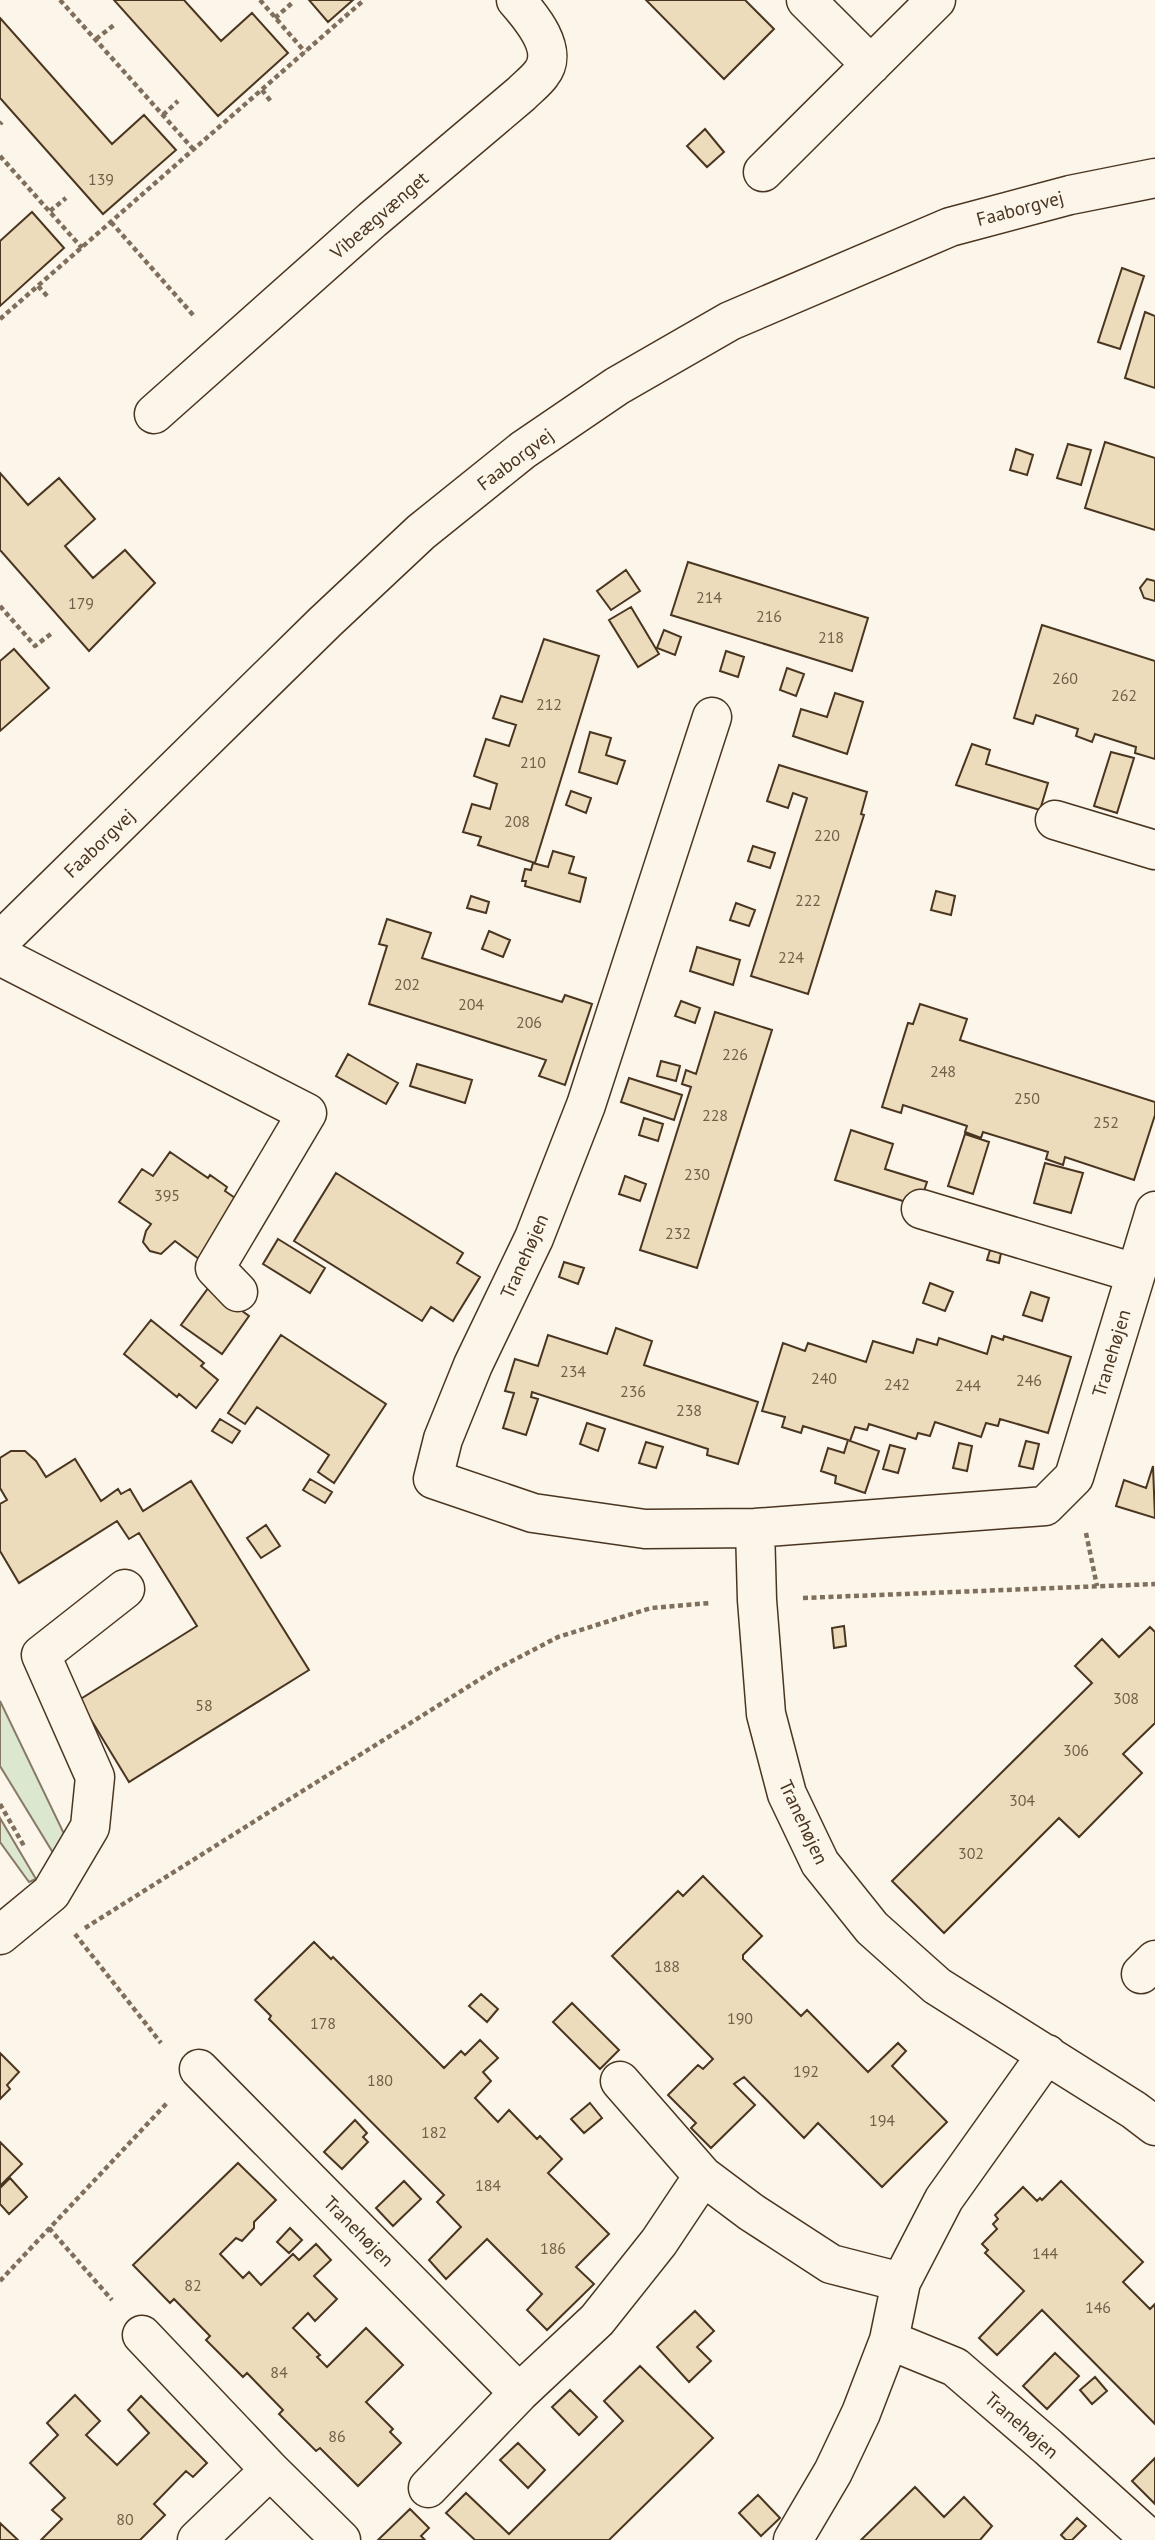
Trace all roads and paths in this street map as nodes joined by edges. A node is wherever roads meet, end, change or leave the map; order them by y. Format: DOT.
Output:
graph roads {
  1 [pos="60,0"];
  2 [pos="260,0"];
  3 [pos="364,0"];
  4 [pos="516,0"];
  5 [pos="806,0"];
  6 [pos="936,0"];
  7 [pos="292,3"];
  8 [pos="275,18"];
  9 [pos="114,25"];
  10 [pos="96,39"];
  11 [pos="305,51"];
  12 [pos="871,65"];
  13 [pos="262,90"];
  14 [pos="178,100"];
  15 [pos="272,103"];
  16 [pos="163,115"];
  17 [pos="194,150"];
  18 [pos="0,156"];
  19 [pos="763,172"];
  20 [pos="1155,178"];
  21 [pos="66,198"];
  22 [pos="50,211"];
  23 [pos="111,222"];
  24 [pos="82,248"];
  25 [pos="38,286"];
  26 [pos="49,298"];
  27 [pos="0,319"];
  28 [pos="226,352"];
  29 [pos="154,414"];
  30 [pos="0,606"];
  31 [pos="52,633"];
  32 [pos="712,718"];
  33 [pos="1055,820"];
  34 [pos="1155,850"];
  35 [pos="0,940"];
  36 [pos="0,956"];
  37 [pos="921,1209"];
  38 [pos="1155,1211"];
  39 [pos="1135,1273"];
  40 [pos="238,1292"];
  41 [pos="755,1528"];
  42 [pos="1155,1584"];
  43 [pos="125,1589"];
  44 [pos="757,1600"];
  45 [pos="0,1804"];
  46 [pos="51,1893"];
  47 [pos="75,1934"];
  48 [pos="0,1935"];
  49 [pos="1047,2054"];
  50 [pos="194,2074"];
  51 [pos="620,2081"];
  52 [pos="1155,2126"];
  53 [pos="703,2176"];
  54 [pos="49,2228"];
  55 [pos="0,2281"];
  56 [pos="901,2282"];
  57 [pos="142,2335"];
  58 [pos="889,2340"];
  59 [pos="519,2393"];
  60 [pos="270,2470"];
  61 [pos="428,2488"];
  62 [pos="1141,2531"];
  63 [pos="197,2540"];
  64 [pos="341,2540"];
  65 [pos="793,2540"];
  1 -- 10 [label="path"];
  2 -- 8 [label="path"];
  3 -- 11 [label="path"];
  4 -- 28 [label="street, Vibeægvænget"];
  5 -- 12 [label="street"];
  6 -- 12 [label="street"];
  7 -- 8 [label="path"];
  8 -- 11 [label="path"];
  9 -- 10 [label="path"];
  10 -- 16 [label="path"];
  11 -- 13 [label="path"];
  12 -- 19 [label="street"];
  13 -- 15 [label="path"];
  13 -- 17 [label="path"];
  14 -- 16 [label="path"];
  16 -- 17 [label="path"];
  17 -- 23 [label="path"];
  18 -- 22 [label="path"];
  20 -- 35 [label="street, Faaborgvej"];
  21 -- 22 [label="path"];
  22 -- 24 [label="path"];
  23 -- 24 [label="path"];
  23 -- 28 [label="path"];
  24 -- 25 [label="path"];
  25 -- 26 [label="path"];
  25 -- 27 [label="path"];
  28 -- 29 [label="street, Vibeægvænget"];
  30 -- 31 [label="path"];
  32 -- 41 [label="street, Tranehøjen"];
  33 -- 34 [label="street"];
  36 -- 40 [label="street"];
  37 -- 39 [label="street"];
  38 -- 39 [label="street, Tranehøjen"];
  39 -- 41 [label="street, Tranehøjen"];
  41 -- 44 [label="street, Tranehøjen"];
  42 -- 44 [label="path"];
  43 -- 46 [label="street"];
  44 -- 47 [label="path"];
  44 -- 49 [label="street, Tranehøjen"];
  45 -- 46 [label="path"];
  46 -- 47 [label="path"];
  46 -- 48 [label="street"];
  47 -- 50 [label="path"];
  49 -- 52 [label="street, Tranehøjen"];
  49 -- 56 [label="street"];
  50 -- 54 [label="path"];
  50 -- 59 [label="street, Tranehøjen"];
  51 -- 53 [label="street"];
  53 -- 56 [label="street"];
  53 -- 59 [label="street"];
  54 -- 55 [label="path"];
  54 -- 57 [label="path"];
  56 -- 58 [label="street"];
  57 -- 60 [label="street"];
  58 -- 62 [label="street, Tranehøjen"];
  58 -- 65 [label="street"];
  59 -- 61 [label="street"];
  60 -- 63 [label="street"];
  60 -- 64 [label="street"];
}
